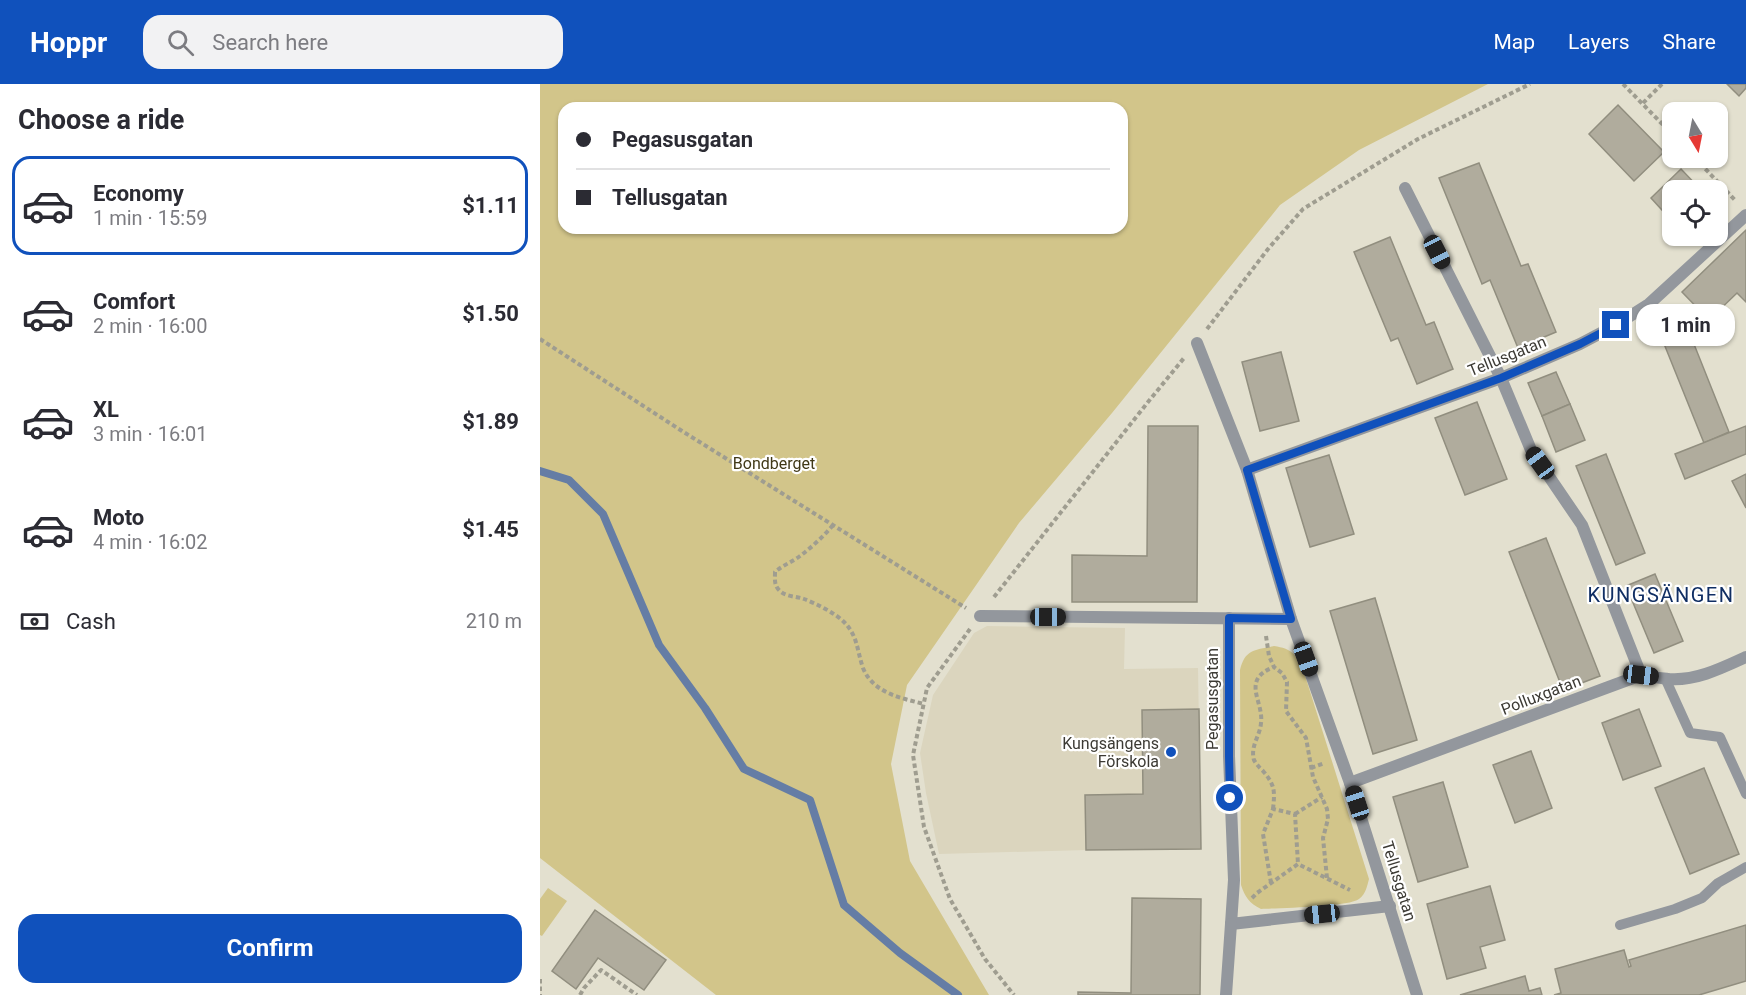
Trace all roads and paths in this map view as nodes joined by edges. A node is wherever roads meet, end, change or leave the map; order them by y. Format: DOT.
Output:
graph roads {
  1 [pos="1530,84"];
  2 [pos="1623,84"];
  3 [pos="1662,84"];
  4 [pos="1643,103"];
  5 [pos="1662,123"];
  6 [pos="1705,168"];
  7 [pos="1405,188"];
  8 [pos="1739,204"];
  9 [pos="1746,216"];
  10 [pos="540,339"];
  11 [pos="1197,343"];
  12 [pos="1501,378"];
  13 [pos="1247,470"];
  14 [pos="833,525"];
  15 [pos="980,616"];
  16 [pos="1229,618"];
  17 [pos="1264,618"];
  18 [pos="1291,619"];
  19 [pos="1746,657"];
  20 [pos="1274,667"];
  21 [pos="1641,675"];
  22 [pos="1665,678"];
  23 [pos="924,704"];
  24 [pos="1350,783"];
  25 [pos="1746,794"];
  26 [pos="1322,797"];
  27 [pos="1273,809"];
  28 [pos="1295,813"];
  29 [pos="1298,864"];
  30 [pos="1746,867"];
  31 [pos="1327,878"];
  32 [pos="1271,883"];
  33 [pos="1352,891"];
  34 [pos="1390,906"];
  35 [pos="1231,924"];
  36 [pos="1620,925"];
  37 [pos="540,979"];
  38 [pos="540,995"];
  39 [pos="580,995"];
  40 [pos="637,995"];
  41 [pos="1014,995"];
  42 [pos="1226,995"];
  43 [pos="1417,995"];
  1 -- 11 [label="path"];
  2 -- 4 [label="path"];
  3 -- 4 [label="path"];
  4 -- 5 [label="path"];
  6 -- 8 [label="path"];
  7 -- 12 [label="street"];
  9 -- 12 [label="street, Tellusgatan"];
  10 -- 14 [label="path"];
  11 -- 13 [label="street, Tellusgatan"];
  11 -- 15 [label="path"];
  12 -- 13 [label="street, Tellusgatan"];
  12 -- 21 [label="street"];
  13 -- 18 [label="street, Tellusgatan"];
  14 -- 15 [label="path"];
  14 -- 23 [label="path"];
  15 -- 16 [label="street"];
  15 -- 23 [label="path"];
  16 -- 17 [label="street"];
  16 -- 35 [label="street, Pegasusgatan"];
  17 -- 18 [label="street"];
  17 -- 20 [label="path"];
  18 -- 24 [label="street, Tellusgatan"];
  19 -- 22 [label="street, Polluxgatan"];
  20 -- 26 [label="path"];
  20 -- 27 [label="path"];
  21 -- 22 [label="street, Polluxgatan"];
  21 -- 24 [label="street, Polluxgatan"];
  22 -- 25 [label="lane"];
  23 -- 41 [label="path"];
  24 -- 34 [label="street, Tellusgatan"];
  26 -- 28 [label="path"];
  26 -- 31 [label="path"];
  27 -- 28 [label="path"];
  27 -- 32 [label="path"];
  28 -- 29 [label="path"];
  29 -- 31 [label="path"];
  29 -- 32 [label="path"];
  30 -- 36 [label="lane"];
  31 -- 33 [label="path"];
  32 -- 35 [label="path"];
  34 -- 35 [label="street"];
  34 -- 43 [label="street, Tellusgatan"];
  35 -- 42 [label="street, Pegasusgatan"];
  37 -- 38 [label="path"];
  39 -- 40 [label="path"];
}
